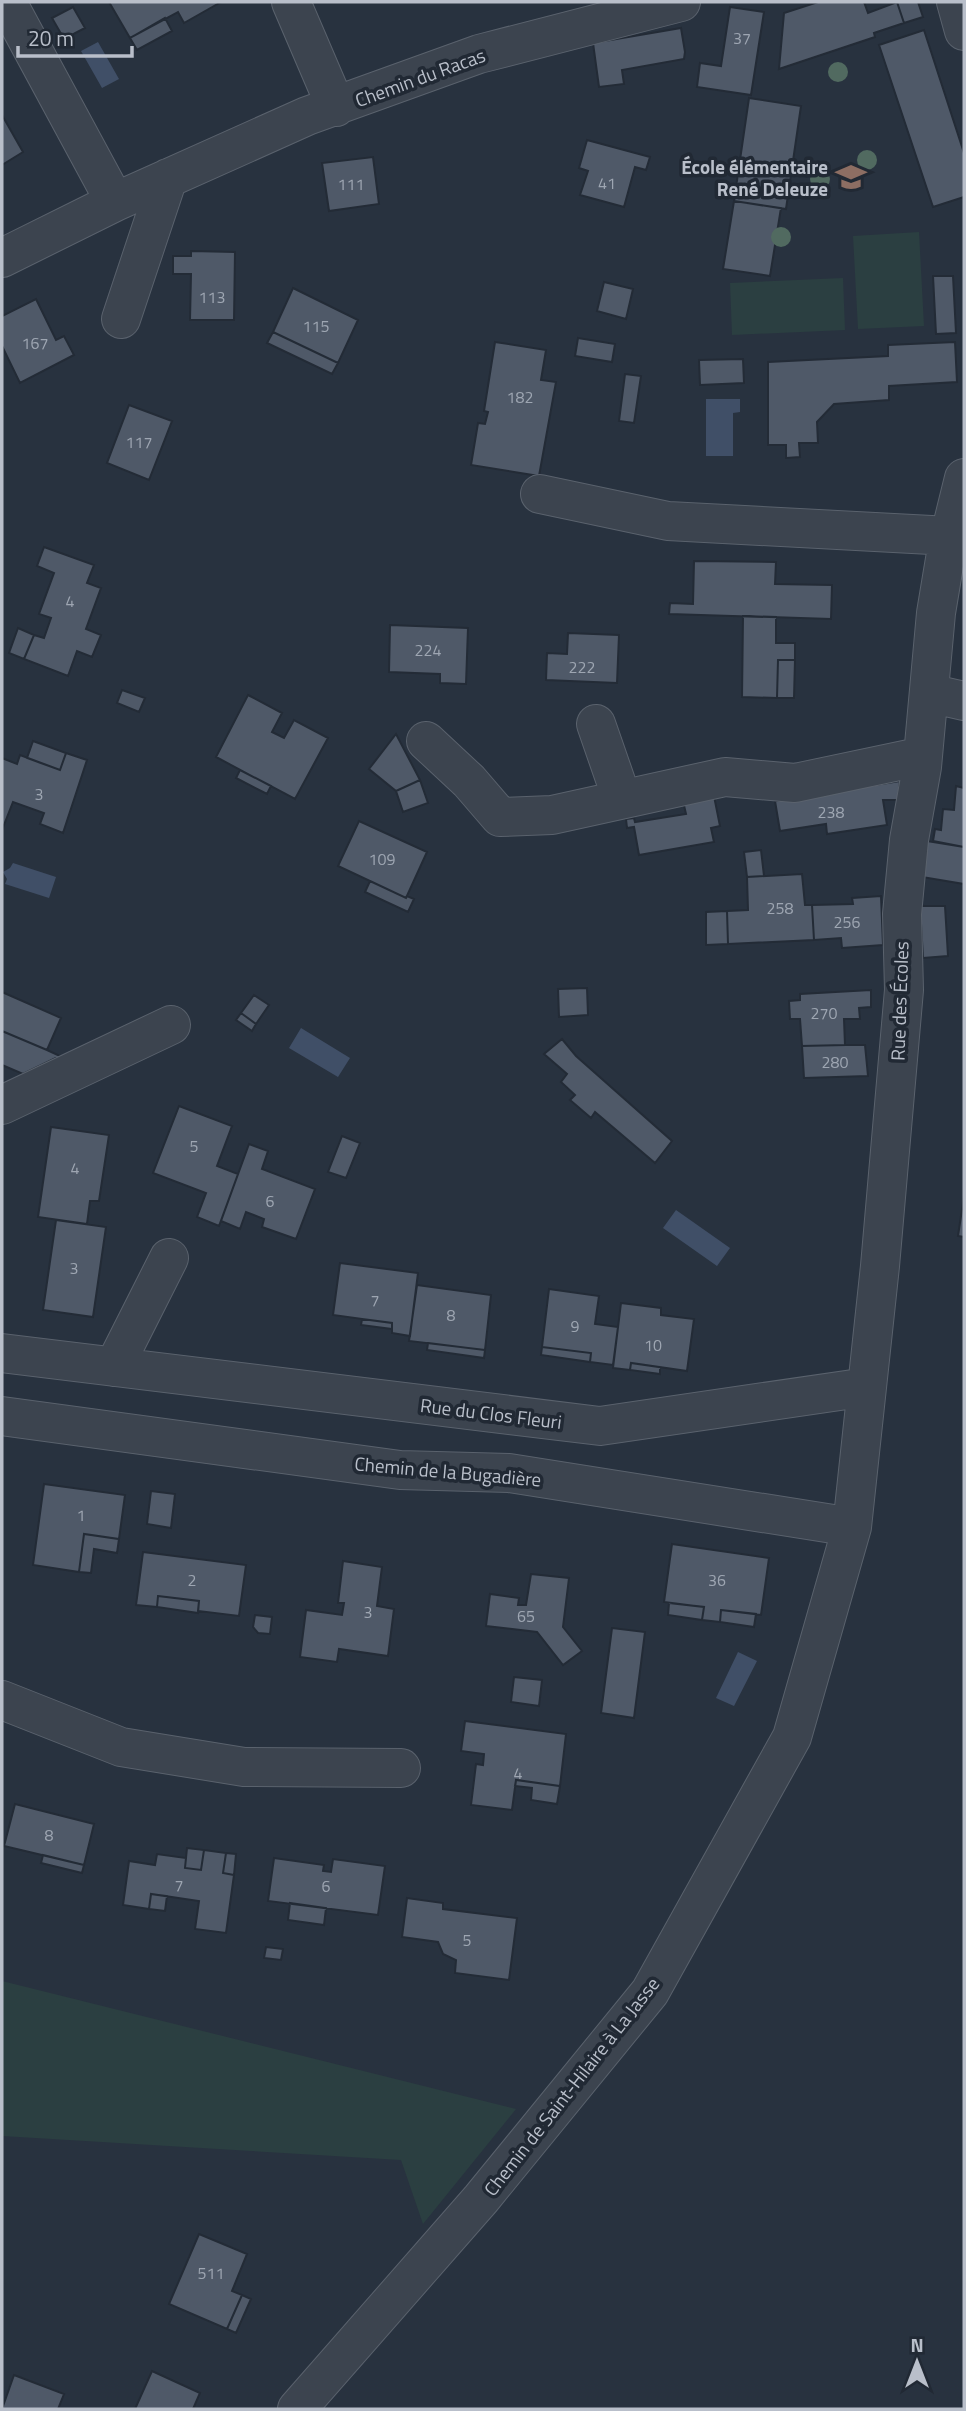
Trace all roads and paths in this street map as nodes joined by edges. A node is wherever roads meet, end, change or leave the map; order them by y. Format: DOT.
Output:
graph roads {
  1 [pos="7,2"];
  2 [pos="291,2"];
  3 [pos="681,2"];
  4 [pos="956,2"];
  5 [pos="964,30"];
  6 [pos="336,107"];
  7 [pos="168,178"];
  8 [pos="115,202"];
  9 [pos="2,258"];
  10 [pos="121,319"];
  11 [pos="964,478"];
  12 [pos="540,494"];
  13 [pos="950,536"];
  14 [pos="947,697"];
  15 [pos="596,724"];
  16 [pos="426,741"];
  17 [pos="923,756"];
  18 [pos="622,799"];
  19 [pos="171,1025"];
  20 [pos="2,1105"];
  21 [pos="169,1258"];
  22 [pos="2,1353"];
  23 [pos="114,1367"];
  24 [pos="867,1388"];
  25 [pos="2,1416"];
  26 [pos="852,1527"];
  27 [pos="2,1700"];
  28 [pos="401,1768"];
  29 [pos="297,2409"];
  1 -- 8 [label="street"];
  2 -- 6 [label="street"];
  3 -- 6 [label="street, Chemin du Racas"];
  4 -- 5 [label="street"];
  6 -- 7 [label="street, Chemin du Racas"];
  7 -- 8 [label="street, Chemin du Racas"];
  7 -- 10 [label="street"];
  8 -- 9 [label="street, Chemin du Racas"];
  11 -- 13 [label="street, Rue des Écoles"];
  12 -- 13 [label="street"];
  13 -- 14 [label="street, Rue des Écoles"];
  14 -- 17 [label="street, Rue des Écoles"];
  15 -- 18 [label="street"];
  16 -- 18 [label="street"];
  17 -- 18 [label="street"];
  17 -- 24 [label="street, Rue des Écoles"];
  19 -- 20 [label="street"];
  21 -- 23 [label="street"];
  22 -- 23 [label="street, Rue du Clos Fleuri"];
  23 -- 24 [label="street, Rue du Clos Fleuri"];
  24 -- 26 [label="street, Rue des Écoles"];
  25 -- 26 [label="street, Chemin de la Bugadière"];
  26 -- 29 [label="street, Chemin de Saint-Hilaire à La Jasse"];
  27 -- 28 [label="street"];
}
